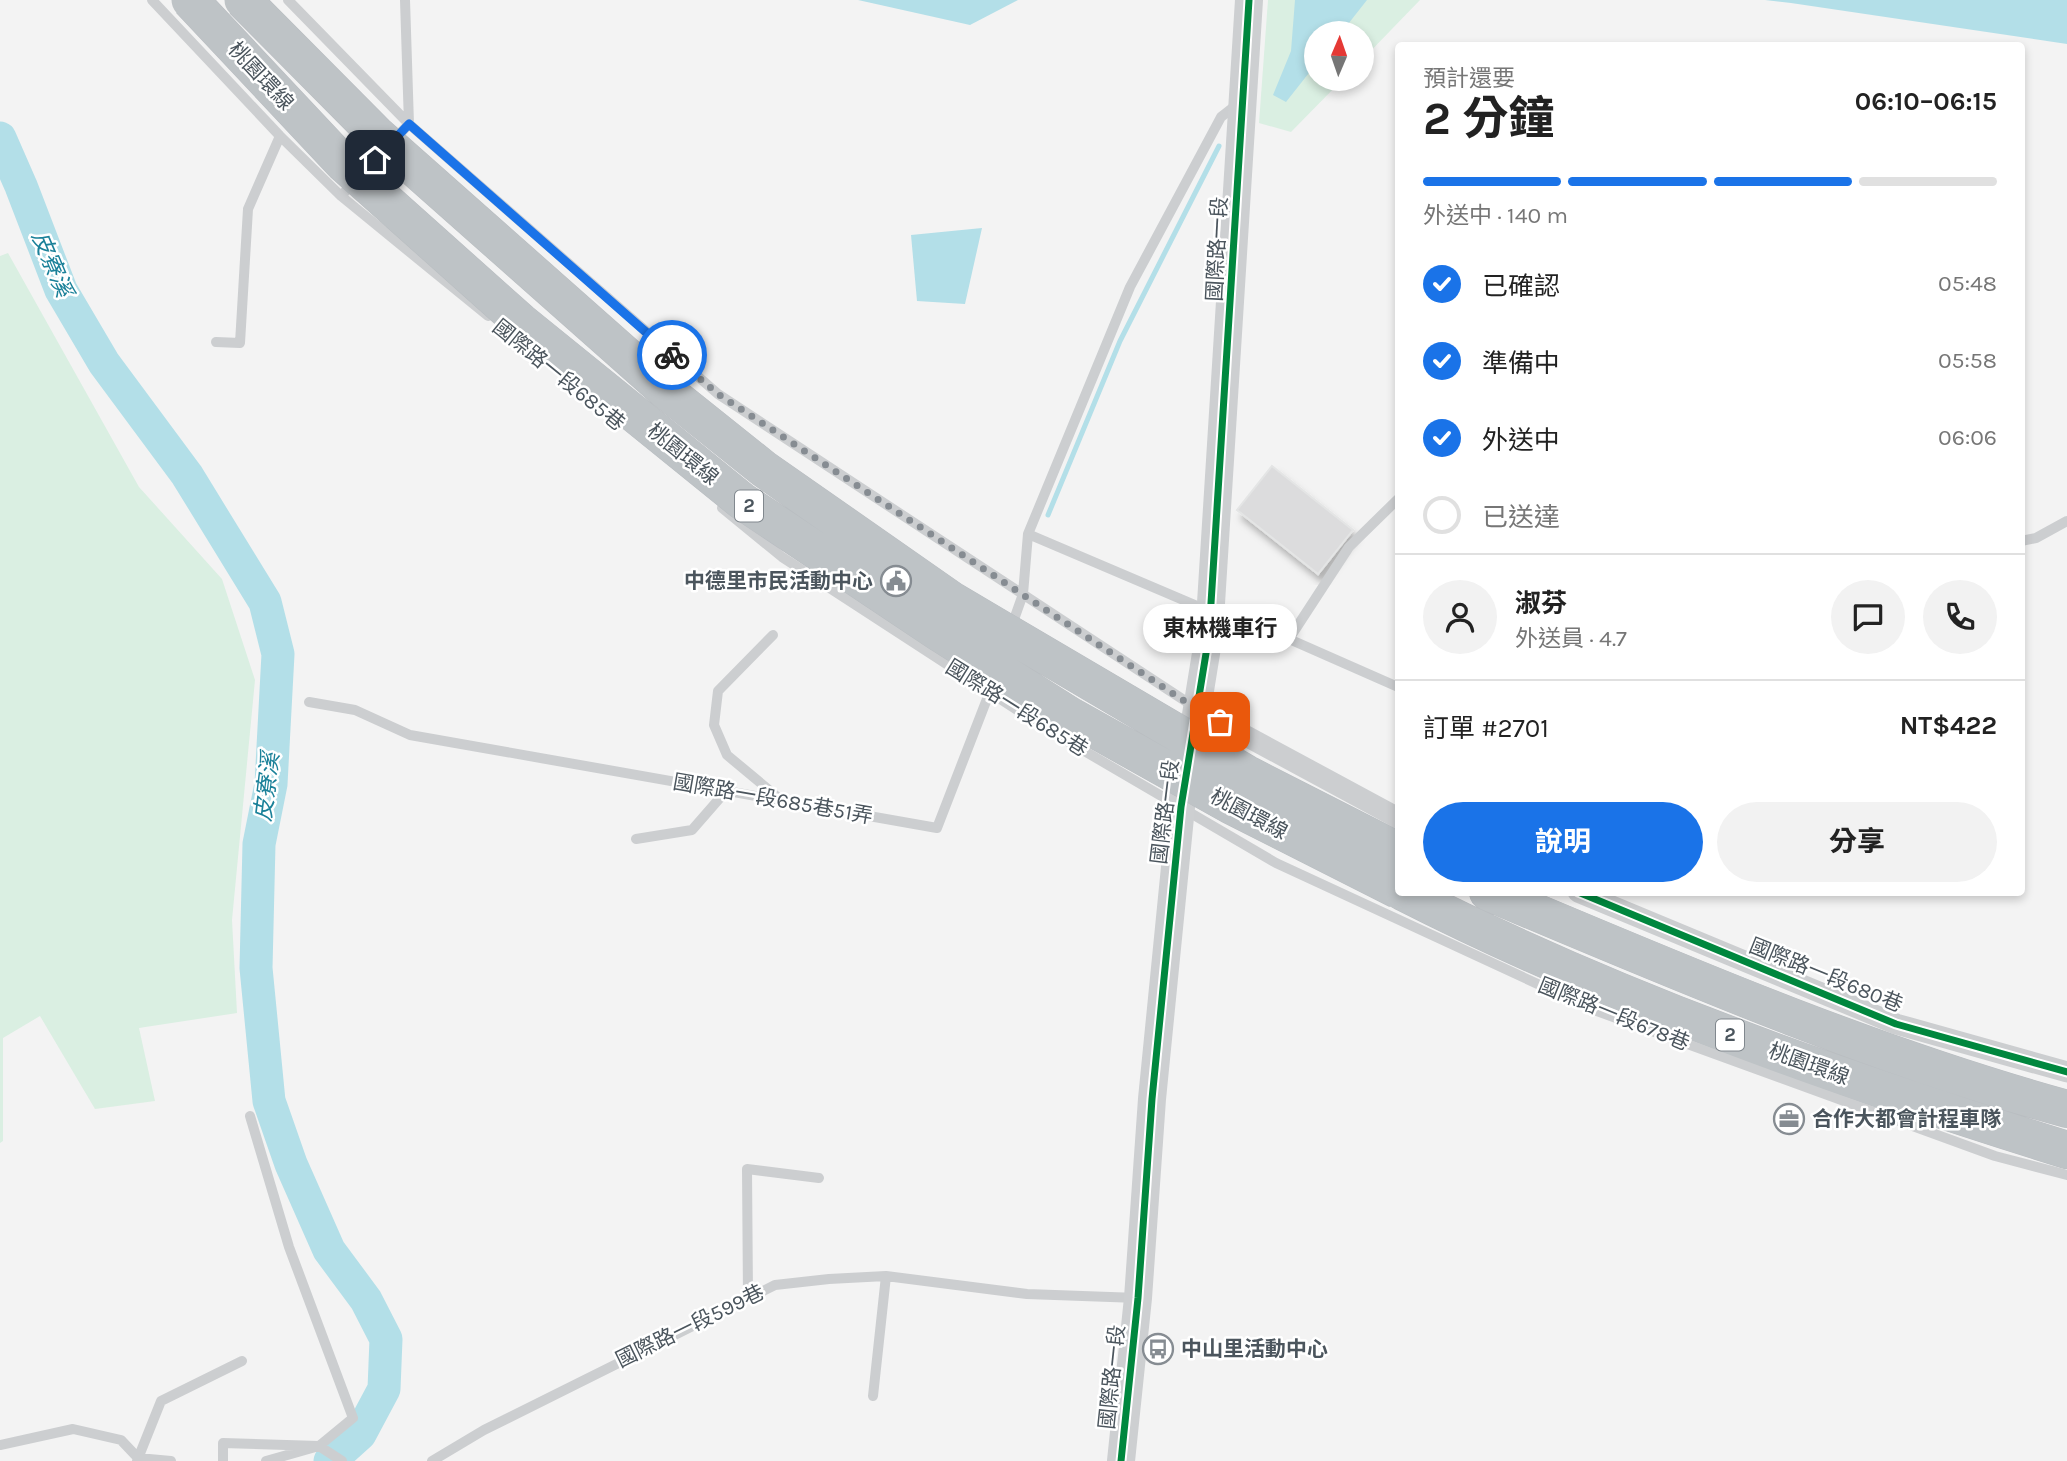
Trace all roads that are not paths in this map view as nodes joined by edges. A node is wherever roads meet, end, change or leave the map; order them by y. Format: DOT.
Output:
graph roads {
  1 [pos="152,0"];
  2 [pos="190,0"];
  3 [pos="243,0"];
  4 [pos="288,0"];
  5 [pos="405,0"];
  6 [pos="1249,0"];
  7 [pos="1243,99"];
  8 [pos="409,124"];
  9 [pos="279,136"];
  10 [pos="341,196"];
  11 [pos="492,319"];
  12 [pos="216,342"];
  13 [pos="1395,502"];
  14 [pos="717,504"];
  15 [pos="2067,520"];
  16 [pos="1028,534"];
  17 [pos="2025,540"];
  18 [pos="1023,594"];
  19 [pos="1210,623"];
  20 [pos="773,635"];
  21 [pos="1289,639"];
  22 [pos="1006,643"];
  23 [pos="1002,656"];
  24 [pos="1395,686"];
  25 [pos="990,693"];
  26 [pos="309,702"];
  27 [pos="1198,710"];
  28 [pos="726,791"];
  29 [pos="783,801"];
  30 [pos="1181,807"];
  31 [pos="1395,816"];
  32 [pos="636,839"];
  33 [pos="1395,849"];
  34 [pos="1395,888"];
  35 [pos="1411,896"];
  36 [pos="1498,896"];
  37 [pos="1588,896"];
  38 [pos="2067,1072"];
  39 [pos="2067,1109"];
  40 [pos="250,1116"];
  41 [pos="2067,1150"];
  42 [pos="2067,1175"];
  43 [pos="819,1178"];
  44 [pos="886,1276"];
  45 [pos="748,1297"];
  46 [pos="1138,1298"];
  47 [pos="242,1361"];
  48 [pos="873,1395"];
  49 [pos="0,1445"];
  50 [pos="319,1446"];
  51 [pos="138,1459"];
  52 [pos="171,1461"];
  53 [pos="223,1461"];
  54 [pos="266,1461"];
  55 [pos="342,1461"];
  56 [pos="432,1461"];
  57 [pos="1121,1461"];
  1 -- 9 [label="lane, 國際路一段685巷"];
  2 -- 34 [label="highway, 桃園環線 / 2, bridge"];
  3 -- 33 [label="highway, 桃園環線 / 2, bridge"];
  4 -- 8 [label="lane"];
  5 -- 8 [label="lane"];
  6 -- 7 [label="street, 國際路一段"];
  7 -- 16 [label="lane"];
  7 -- 19 [label="street, 國際路一段"];
  8 -- 10 [label="lane"];
  8 -- 18 [label="lane"];
  9 -- 10 [label="lane, 國際路一段685巷"];
  9 -- 12 [label="lane"];
  10 -- 11 [label="lane, 國際路一段685巷"];
  13 -- 21 [label="lane"];
  14 -- 25 [label="lane, 國際路一段685巷"];
  15 -- 17 [label="lane"];
  16 -- 18 [label="lane"];
  16 -- 19 [label="lane"];
  18 -- 22 [label="lane"];
  18 -- 27 [label="lane"];
  19 -- 21 [label="lane"];
  19 -- 27 [label="street, 國際路一段"];
  20 -- 29 [label="lane"];
  21 -- 24 [label="lane"];
  23 -- 25 [label="lane, 國際路一段685巷51弄"];
  25 -- 29 [label="lane, 國際路一段685巷51弄"];
  25 -- 30 [label="lane, 國際路一段685巷"];
  26 -- 28 [label="lane, 國際路一段685巷51弄"];
  27 -- 30 [label="street, 國際路一段"];
  27 -- 31 [label="street"];
  28 -- 29 [label="lane, 國際路一段685巷51弄"];
  28 -- 32 [label="lane"];
  30 -- 42 [label="lane, 國際路一段678巷"];
  30 -- 46 [label="street, 國際路一段"];
  35 -- 41 [label="highway, 桃園環線 / 2"];
  36 -- 39 [label="highway, 桃園環線 / 2"];
  37 -- 38 [label="street, 國際路一段680巷"];
  40 -- 50 [label="lane"];
  43 -- 45 [label="lane"];
  44 -- 45 [label="lane, 國際路一段599巷"];
  44 -- 46 [label="lane, 國際路一段599巷"];
  44 -- 48 [label="lane"];
  45 -- 56 [label="lane, 國際路一段599巷"];
  46 -- 57 [label="street, 國際路一段"];
  47 -- 51 [label="lane"];
  49 -- 51 [label="lane"];
  50 -- 53 [label="lane"];
  50 -- 54 [label="lane"];
  50 -- 55 [label="lane"];
  51 -- 52 [label="lane"];
}
